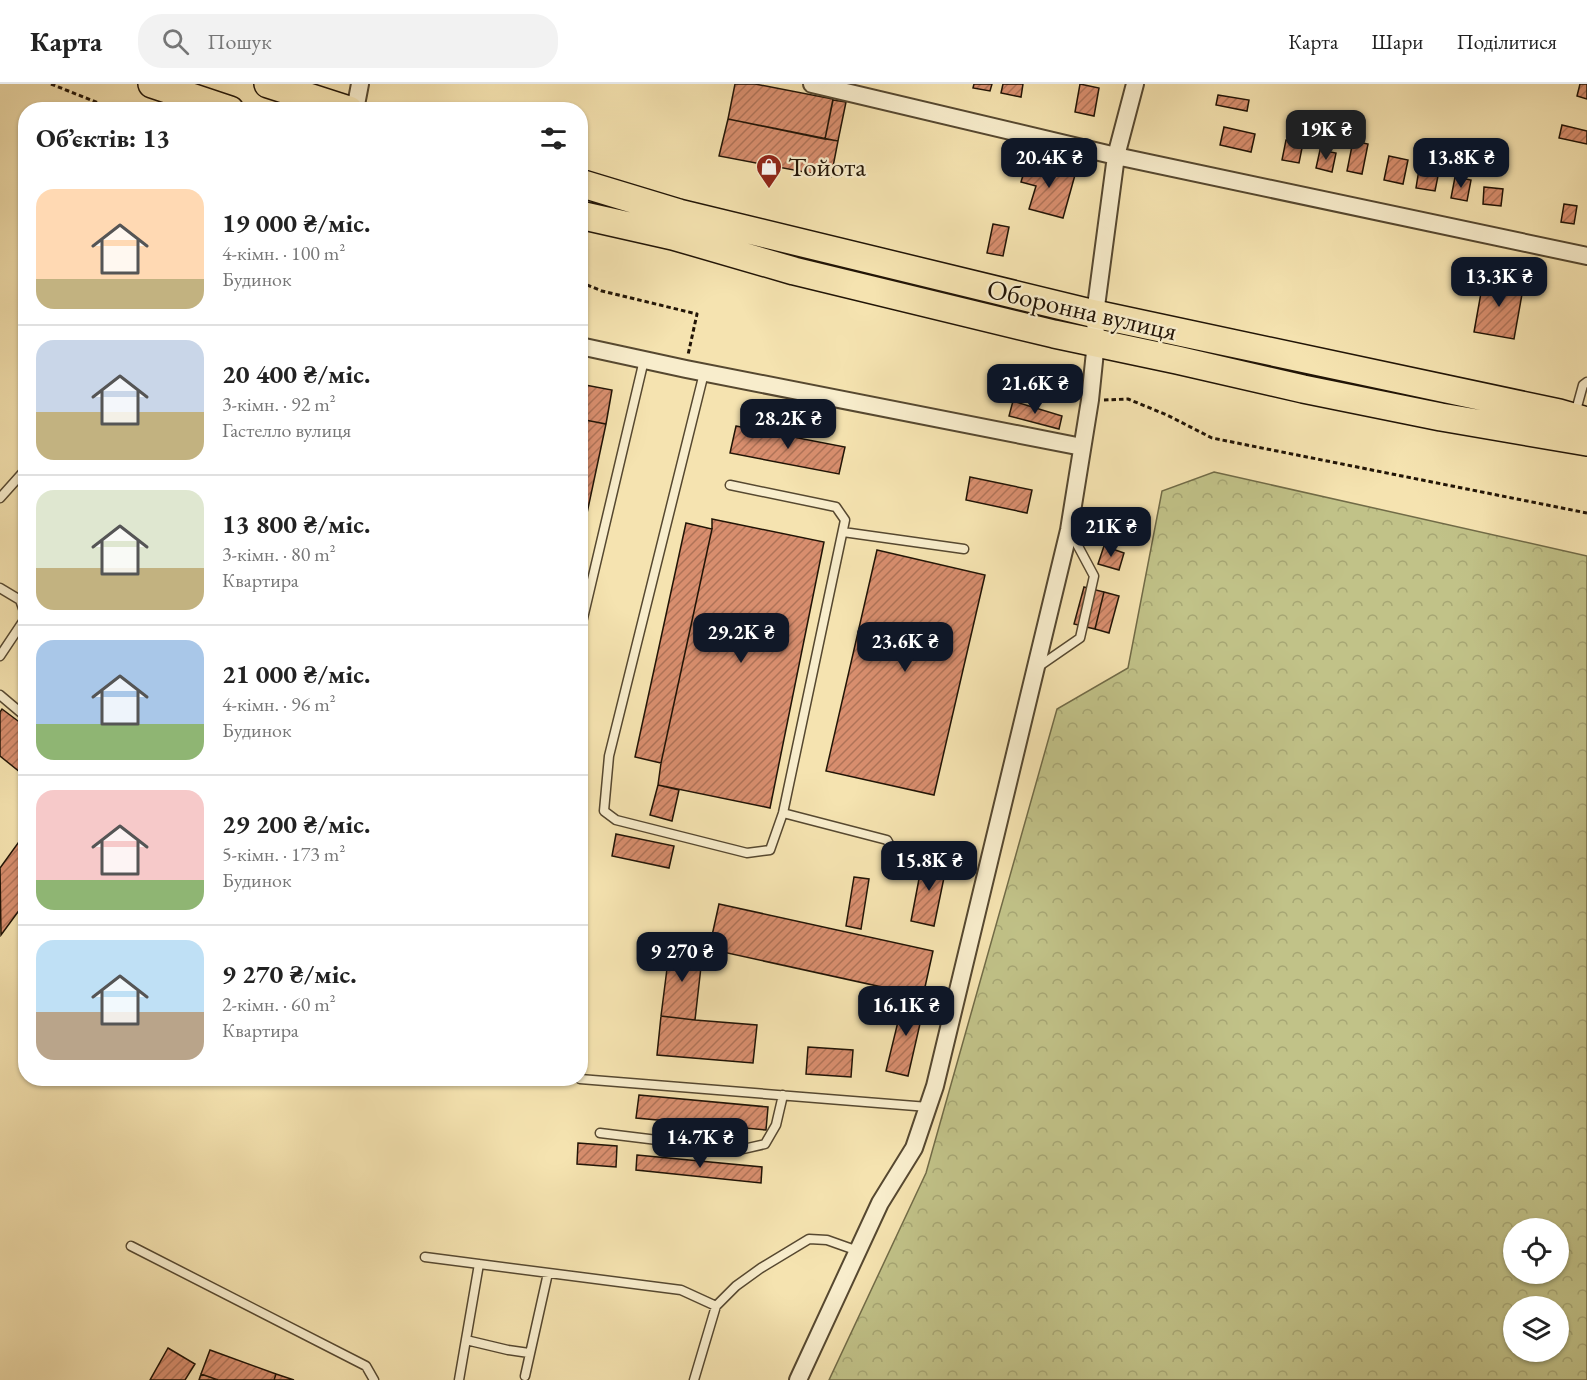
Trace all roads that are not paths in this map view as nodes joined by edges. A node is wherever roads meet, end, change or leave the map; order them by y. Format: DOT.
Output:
graph roads {
  1 [pos="152,84"];
  2 [pos="268,84"];
  3 [pos="360,84"];
  4 [pos="812,84"];
  5 [pos="1135,84"];
  6 [pos="206,102"];
  7 [pos="324,102"];
  8 [pos="357,102"];
  9 [pos="1116,156"];
  10 [pos="588,185"];
  11 [pos="588,217"];
  12 [pos="1587,256"];
  13 [pos="1095,314"];
  14 [pos="1096,342"];
  15 [pos="588,348"];
  16 [pos="644,360"];
  17 [pos="704,373"];
  18 [pos="1587,382"];
  19 [pos="1581,419"];
  20 [pos="1587,442"];
  21 [pos="1082,447"];
  22 [pos="18,479"];
  23 [pos="730,484"];
  24 [pos="0,498"];
  25 [pos="1070,530"];
  26 [pos="843,532"];
  27 [pos="964,549"];
  28 [pos="0,588"];
  29 [pos="588,597"];
  30 [pos="18,599"];
  31 [pos="18,629"];
  32 [pos="0,656"];
  33 [pos="1035,669"];
  34 [pos="0,695"];
  35 [pos="18,710"];
  36 [pos="783,813"];
  37 [pos="894,873"];
  38 [pos="588,1080"];
  39 [pos="783,1095"];
  40 [pos="928,1107"];
  41 [pos="600,1132"];
  42 [pos="131,1246"];
  43 [pos="858,1251"];
  44 [pos="425,1257"];
  45 [pos="479,1264"];
  46 [pos="548,1273"];
  47 [pos="716,1306"];
  48 [pos="466,1340"];
  49 [pos="529,1353"];
  50 [pos="525,1376"];
  51 [pos="374,1380"];
  52 [pos="459,1380"];
  53 [pos="694,1380"];
  54 [pos="798,1380"];
  1 -- 6 [label="main road"];
  2 -- 7 [label="main road"];
  3 -- 8 [label="street"];
  4 -- 9 [label="street"];
  5 -- 9 [label="street"];
  9 -- 12 [label="street"];
  9 -- 13 [label="street"];
  10 -- 13 [label="main road, Оборонна вулиця"];
  11 -- 14 [label="main road, Оборонна вулиця"];
  13 -- 14 [label="street"];
  13 -- 19 [label="main road, Оборонна вулиця"];
  14 -- 20 [label="main road, Оборонна вулиця"];
  14 -- 21 [label="street"];
  15 -- 16 [label="street"];
  16 -- 17 [label="street"];
  16 -- 29 [label="lane"];
  17 -- 21 [label="street"];
  17 -- 36 [label="lane"];
  18 -- 19 [label="lane"];
  21 -- 25 [label="street"];
  22 -- 24 [label="lane"];
  23 -- 26 [label="lane"];
  25 -- 33 [label="street"];
  25 -- 33 [label="lane"];
  26 -- 27 [label="lane"];
  26 -- 36 [label="lane"];
  28 -- 30 [label="lane"];
  31 -- 32 [label="lane"];
  33 -- 40 [label="street"];
  34 -- 35 [label="lane"];
  36 -- 37 [label="lane"];
  38 -- 39 [label="lane"];
  39 -- 40 [label="lane"];
  39 -- 41 [label="lane"];
  40 -- 43 [label="street"];
  42 -- 51 [label="lane"];
  43 -- 47 [label="lane"];
  43 -- 54 [label="street"];
  44 -- 45 [label="lane"];
  45 -- 46 [label="lane"];
  45 -- 48 [label="lane"];
  46 -- 47 [label="lane"];
  46 -- 49 [label="lane"];
  47 -- 53 [label="lane"];
  48 -- 49 [label="lane"];
  48 -- 52 [label="lane"];
  49 -- 50 [label="lane"];
}
